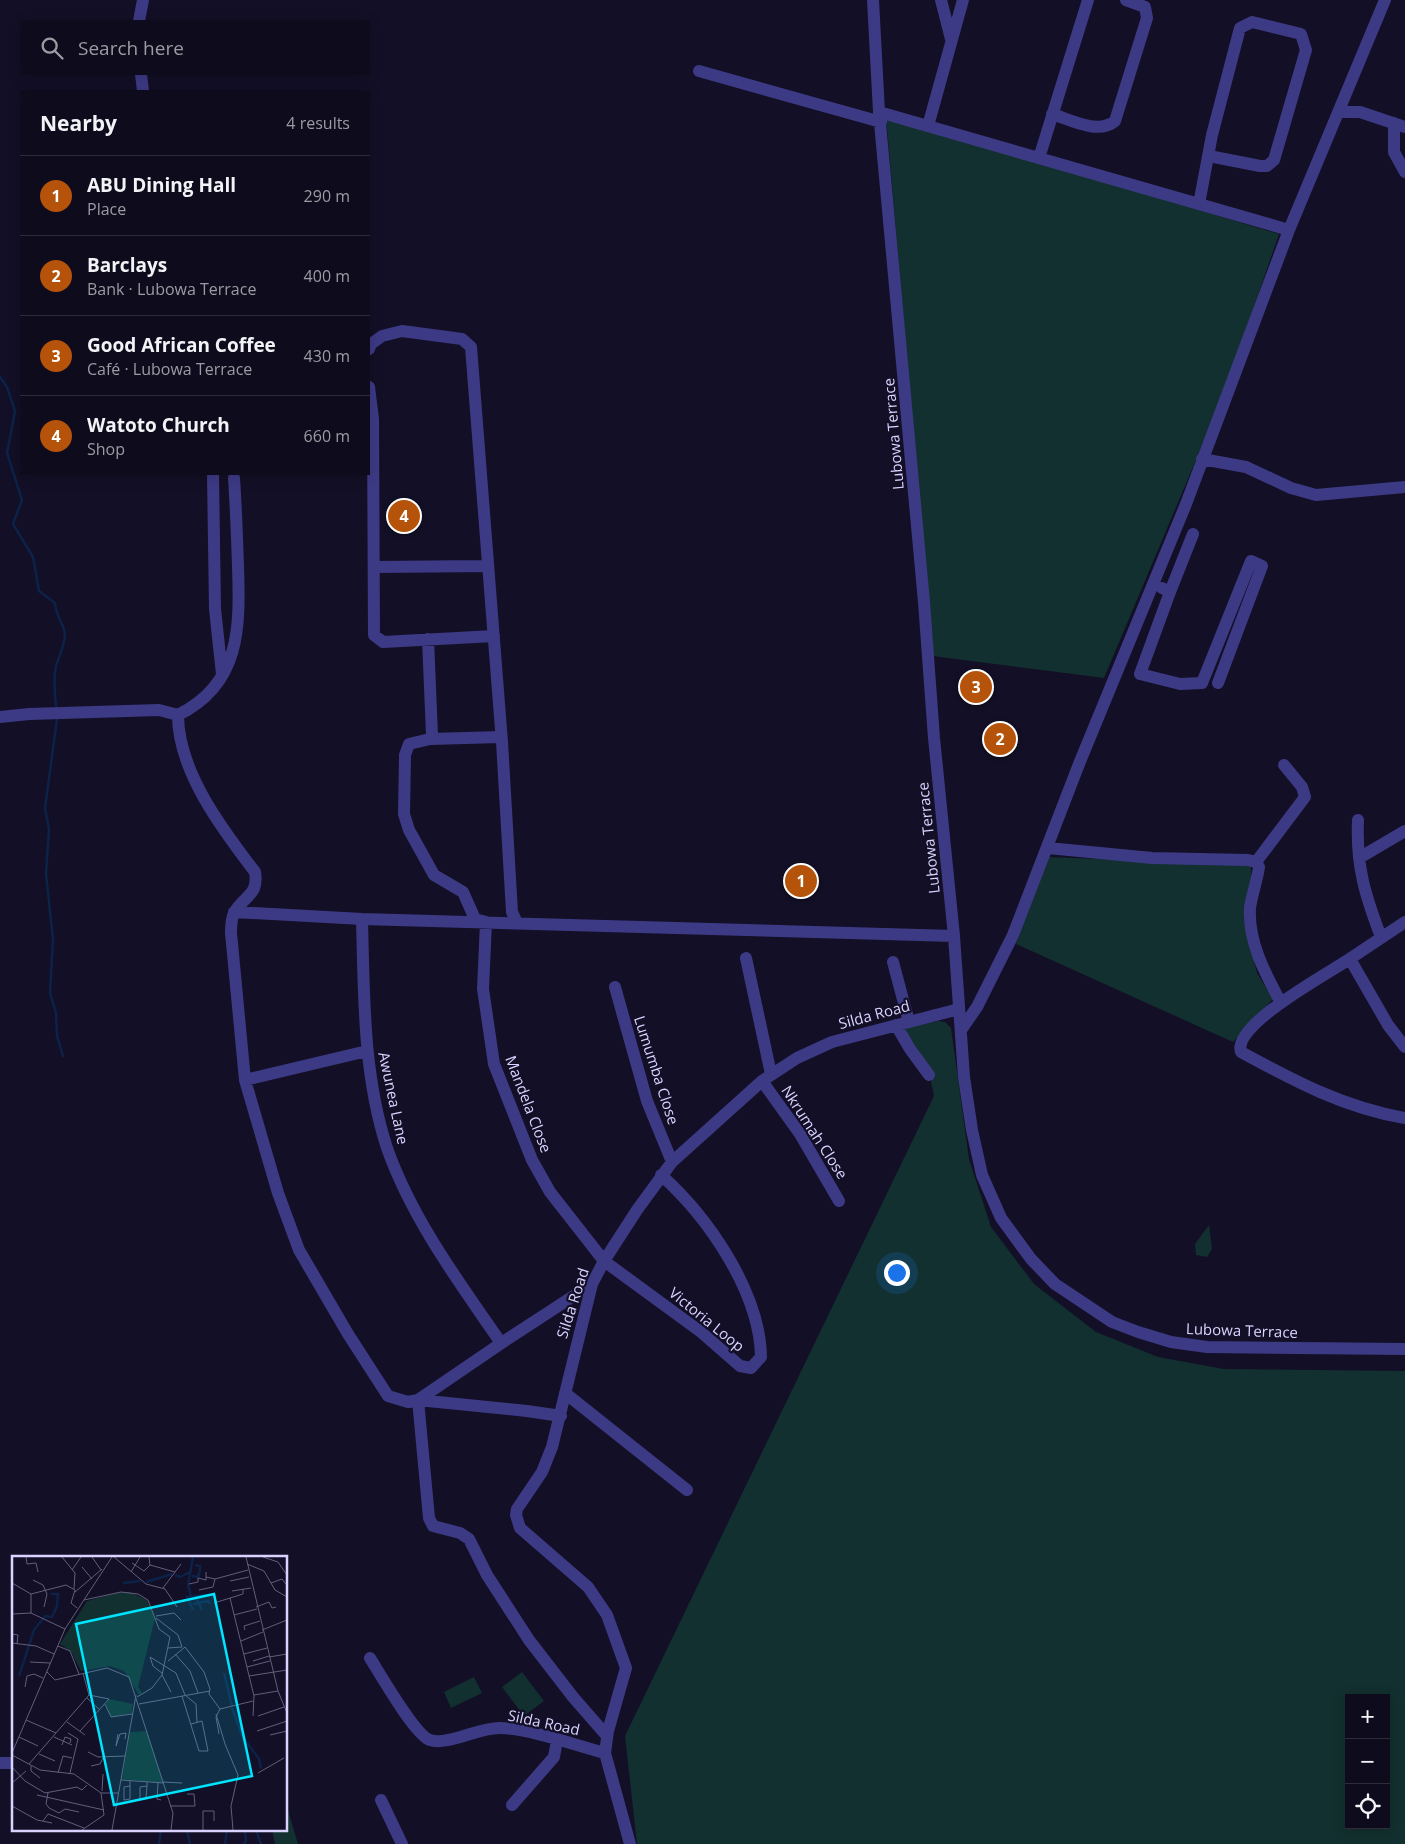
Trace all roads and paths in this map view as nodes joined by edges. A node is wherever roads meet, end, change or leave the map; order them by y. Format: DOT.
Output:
graph roads {
  1 [pos="143,0"];
  2 [pos="873,0"];
  3 [pos="941,0"];
  4 [pos="963,0"];
  5 [pos="1088,0"];
  6 [pos="1126,0"];
  7 [pos="1385,0"];
  8 [pos="139,20"];
  9 [pos="951,41"];
  10 [pos="699,72"];
  11 [pos="140,75"];
  12 [pos="143,90"];
  13 [pos="1339,112"];
  14 [pos="1052,114"];
  15 [pos="880,117"];
  16 [pos="1400,125"];
  17 [pos="928,126"];
  18 [pos="1210,156"];
  19 [pos="1039,158"];
  20 [pos="1405,172"];
  21 [pos="1199,204"];
  22 [pos="1289,230"];
  23 [pos="370,347"];
  24 [pos="370,395"];
  25 [pos="1202,459"];
  26 [pos="213,475"];
  27 [pos="234,478"];
  28 [pos="1405,487"];
  29 [pos="1193,534"];
  30 [pos="488,566"];
  31 [pos="375,567"];
  32 [pos="1153,584"];
  33 [pos="1170,592"];
  34 [pos="494,636"];
  35 [pos="428,640"];
  36 [pos="222,674"];
  37 [pos="1218,683"];
  38 [pos="178,715"];
  39 [pos="0,717"];
  40 [pos="501,737"];
  41 [pos="430,739"];
  42 [pos="1284,765"];
  43 [pos="1358,820"];
  44 [pos="1405,830"];
  45 [pos="1048,848"];
  46 [pos="1359,858"];
  47 [pos="1256,862"];
  48 [pos="234,912"];
  49 [pos="362,919"];
  50 [pos="486,922"];
  51 [pos="1405,922"];
  52 [pos="517,923"];
  53 [pos="954,936"];
  54 [pos="1381,937"];
  55 [pos="746,958"];
  56 [pos="1350,959"];
  57 [pos="893,962"];
  58 [pos="615,987"];
  59 [pos="1281,1002"];
  60 [pos="959,1009"];
  61 [pos="909,1022"];
  62 [pos="896,1025"];
  63 [pos="961,1030"];
  64 [pos="1405,1047"];
  65 [pos="367,1051"];
  66 [pos="930,1074"];
  67 [pos="767,1078"];
  68 [pos="245,1080"];
  69 [pos="1405,1118"];
  70 [pos="672,1162"];
  71 [pos="661,1175"];
  72 [pos="839,1201"];
  73 [pos="604,1261"];
  74 [pos="592,1284"];
  75 [pos="501,1343"];
  76 [pos="1405,1349"];
  77 [pos="565,1393"];
  78 [pos="418,1400"];
  79 [pos="561,1416"];
  80 [pos="687,1490"];
  81 [pos="370,1658"];
  82 [pos="607,1736"];
  83 [pos="557,1740"];
  84 [pos="605,1753"];
  85 [pos="380,1800"];
  86 [pos="512,1805"];
  87 [pos="402,1844"];
  88 [pos="630,1844"];
  1 -- 8 [label="street"];
  2 -- 15 [label="street, Lubowa Terrace"];
  3 -- 9 [label="street"];
  4 -- 9 [label="street"];
  5 -- 14 [label="street"];
  6 -- 14 [label="street"];
  7 -- 13 [label="street"];
  9 -- 17 [label="street"];
  10 -- 15 [label="street"];
  11 -- 12 [label="street"];
  13 -- 16 [label="street"];
  13 -- 22 [label="street"];
  14 -- 19 [label="street"];
  15 -- 17 [label="street"];
  15 -- 53 [label="street, Lubowa Terrace"];
  16 -- 20 [label="street"];
  17 -- 19 [label="street"];
  18 -- 18 [label="street"];
  18 -- 21 [label="street"];
  19 -- 21 [label="street"];
  21 -- 22 [label="street"];
  22 -- 25 [label="street"];
  23 -- 30 [label="street"];
  24 -- 31 [label="street"];
  25 -- 28 [label="street"];
  25 -- 32 [label="street"];
  26 -- 36 [label="street"];
  27 -- 36 [label="street"];
  29 -- 33 [label="street"];
  30 -- 31 [label="street"];
  30 -- 34 [label="street"];
  31 -- 35 [label="street"];
  32 -- 33 [label="street"];
  32 -- 45 [label="street"];
  33 -- 37 [label="street"];
  34 -- 35 [label="street"];
  34 -- 40 [label="street"];
  35 -- 41 [label="street"];
  36 -- 38 [label="street"];
  38 -- 39 [label="street"];
  38 -- 48 [label="street"];
  40 -- 41 [label="street"];
  40 -- 52 [label="street"];
  41 -- 50 [label="street"];
  42 -- 47 [label="street"];
  43 -- 46 [label="street"];
  44 -- 46 [label="street"];
  45 -- 47 [label="street"];
  45 -- 63 [label="street"];
  46 -- 54 [label="street"];
  47 -- 59 [label="street"];
  48 -- 49 [label="street"];
  48 -- 68 [label="street"];
  49 -- 50 [label="street"];
  49 -- 65 [label="street, Awunea Lane"];
  50 -- 52 [label="street"];
  50 -- 73 [label="street, Mandela Close"];
  51 -- 54 [label="street"];
  52 -- 53 [label="street"];
  53 -- 60 [label="street, Lubowa Terrace"];
  54 -- 56 [label="street"];
  55 -- 67 [label="street"];
  56 -- 59 [label="street"];
  56 -- 64 [label="street"];
  57 -- 61 [label="street"];
  58 -- 70 [label="street, Lumumba Close"];
  59 -- 69 [label="street"];
  60 -- 61 [label="street, Silda Road"];
  60 -- 63 [label="street, Lubowa Terrace"];
  61 -- 62 [label="street, Silda Road"];
  62 -- 66 [label="street"];
  62 -- 67 [label="street, Silda Road"];
  63 -- 76 [label="street, Lubowa Terrace"];
  65 -- 68 [label="street"];
  65 -- 75 [label="street, Awunea Lane"];
  67 -- 70 [label="street, Silda Road"];
  67 -- 72 [label="street, Nkrumah Close"];
  68 -- 78 [label="street"];
  70 -- 71 [label="street, Silda Road"];
  71 -- 73 [label="street, Silda Road"];
  71 -- 73 [label="street, Victoria Loop"];
  73 -- 74 [label="street, Silda Road"];
  74 -- 75 [label="street"];
  74 -- 77 [label="street, Silda Road"];
  75 -- 78 [label="street"];
  77 -- 79 [label="street, Silda Road"];
  77 -- 80 [label="street"];
  78 -- 79 [label="street"];
  78 -- 82 [label="street"];
  79 -- 82 [label="street, Silda Road"];
  81 -- 83 [label="street, Silda Road"];
  82 -- 84 [label="street, Silda Road"];
  83 -- 84 [label="street, Silda Road"];
  83 -- 86 [label="street"];
  84 -- 88 [label="street, Silda Road"];
  85 -- 87 [label="street"];
}
